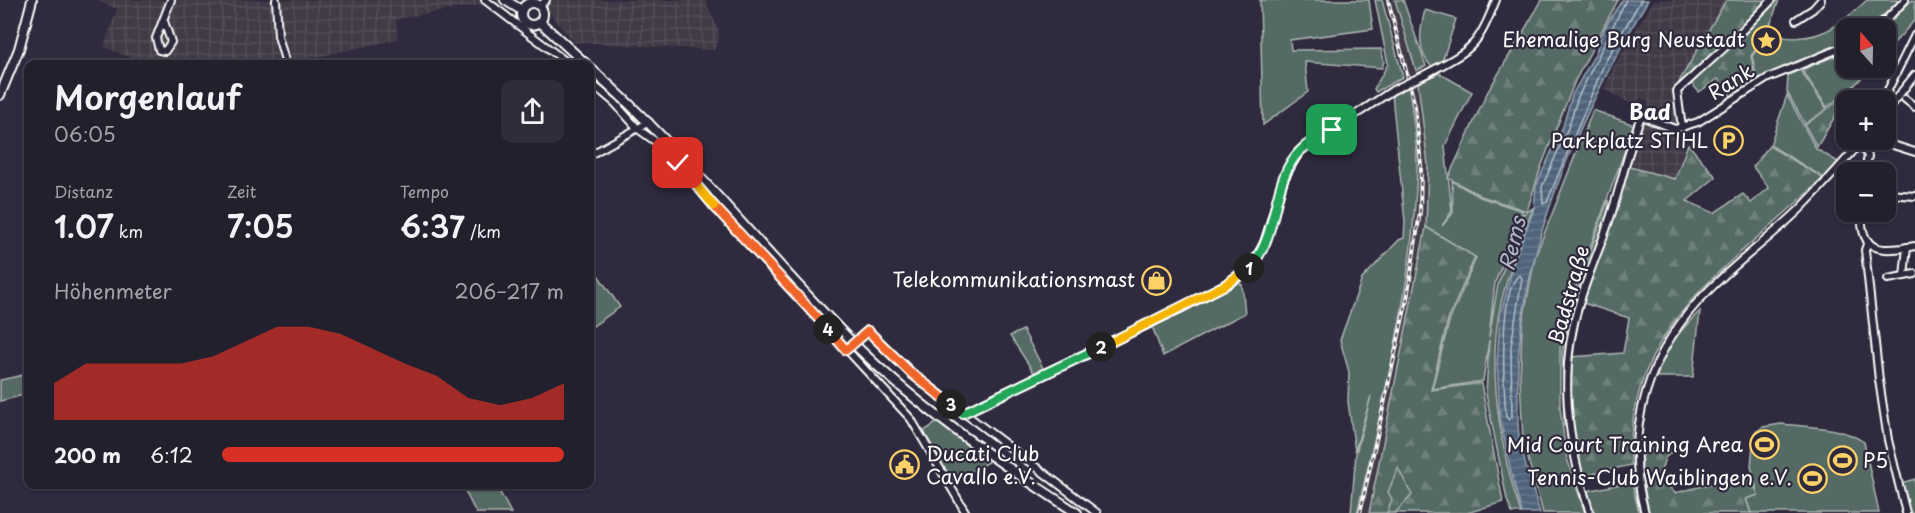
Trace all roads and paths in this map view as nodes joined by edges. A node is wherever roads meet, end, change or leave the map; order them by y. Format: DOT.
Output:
graph roads {
  1 [pos="32,0"];
  2 [pos="171,0"];
  3 [pos="276,0"];
  4 [pos="485,0"];
  5 [pos="505,0"];
  6 [pos="1496,0"];
  7 [pos="1772,0"];
  8 [pos="1821,0"];
  9 [pos="1905,0"];
  10 [pos="543,3"];
  11 [pos="521,10"];
  12 [pos="1888,18"];
  13 [pos="1796,20"];
  14 [pos="164,21"];
  15 [pos="540,22"];
  16 [pos="1915,35"];
  17 [pos="1836,50"];
  18 [pos="285,60"];
  19 [pos="563,60"];
  20 [pos="581,60"];
  21 [pos="594,72"];
  22 [pos="1915,75"];
  23 [pos="594,85"];
  24 [pos="1888,90"];
  25 [pos="0,95"];
  26 [pos="1896,99"];
  27 [pos="1905,99"];
  28 [pos="1915,107"];
  29 [pos="649,122"];
  30 [pos="1682,128"];
  31 [pos="638,129"];
  32 [pos="1896,146"];
  33 [pos="1851,150"];
  34 [pos="1915,152"];
  35 [pos="594,154"];
  36 [pos="1896,195"];
  37 [pos="1915,196"];
  38 [pos="1862,222"];
  39 [pos="1868,241"];
  40 [pos="1915,246"];
  41 [pos="1907,247"];
  42 [pos="1915,274"];
  43 [pos="1904,276"];
  44 [pos="1888,279"];
  45 [pos="854,343"];
  46 [pos="846,350"];
  47 [pos="963,413"];
  48 [pos="966,513"];
  49 [pos="1077,513"];
  50 [pos="1097,513"];
  51 [pos="1590,513"];
  52 [pos="1645,513"];
  53 [pos="1906,513"];
  1 -- 25 [label="main road"];
  2 -- 14 [label="street"];
  3 -- 18 [label="street"];
  4 -- 19 [label="street"];
  5 -- 11 [label="main road"];
  6 -- 47 [label="street, bridge"];
  7 -- 30 [label="street"];
  8 -- 13 [label="street"];
  9 -- 12 [label="street"];
  10 -- 11 [label="main road"];
  10 -- 15 [label="main road"];
  11 -- 15 [label="main road"];
  15 -- 20 [label="main road"];
  16 -- 24 [label="street"];
  17 -- 30 [label="street, Rank"];
  21 -- 29 [label="main road"];
  22 -- 26 [label="street"];
  23 -- 31 [label="street"];
  27 -- 28 [label="street"];
  29 -- 31 [label="street"];
  29 -- 45 [label="main road"];
  30 -- 51 [label="street, Badstraße"];
  31 -- 35 [label="street"];
  31 -- 46 [label="street"];
  32 -- 34 [label="street"];
  33 -- 52 [label="street"];
  36 -- 37 [label="street"];
  38 -- 39 [label="street"];
  39 -- 41 [label="street"];
  39 -- 53 [label="street"];
  40 -- 41 [label="street"];
  41 -- 43 [label="street"];
  42 -- 43 [label="street"];
  43 -- 44 [label="street"];
  45 -- 46 [label="street"];
  45 -- 47 [label="street"];
  45 -- 49 [label="main road"];
  46 -- 48 [label="street"];
  47 -- 50 [label="street"];
}
